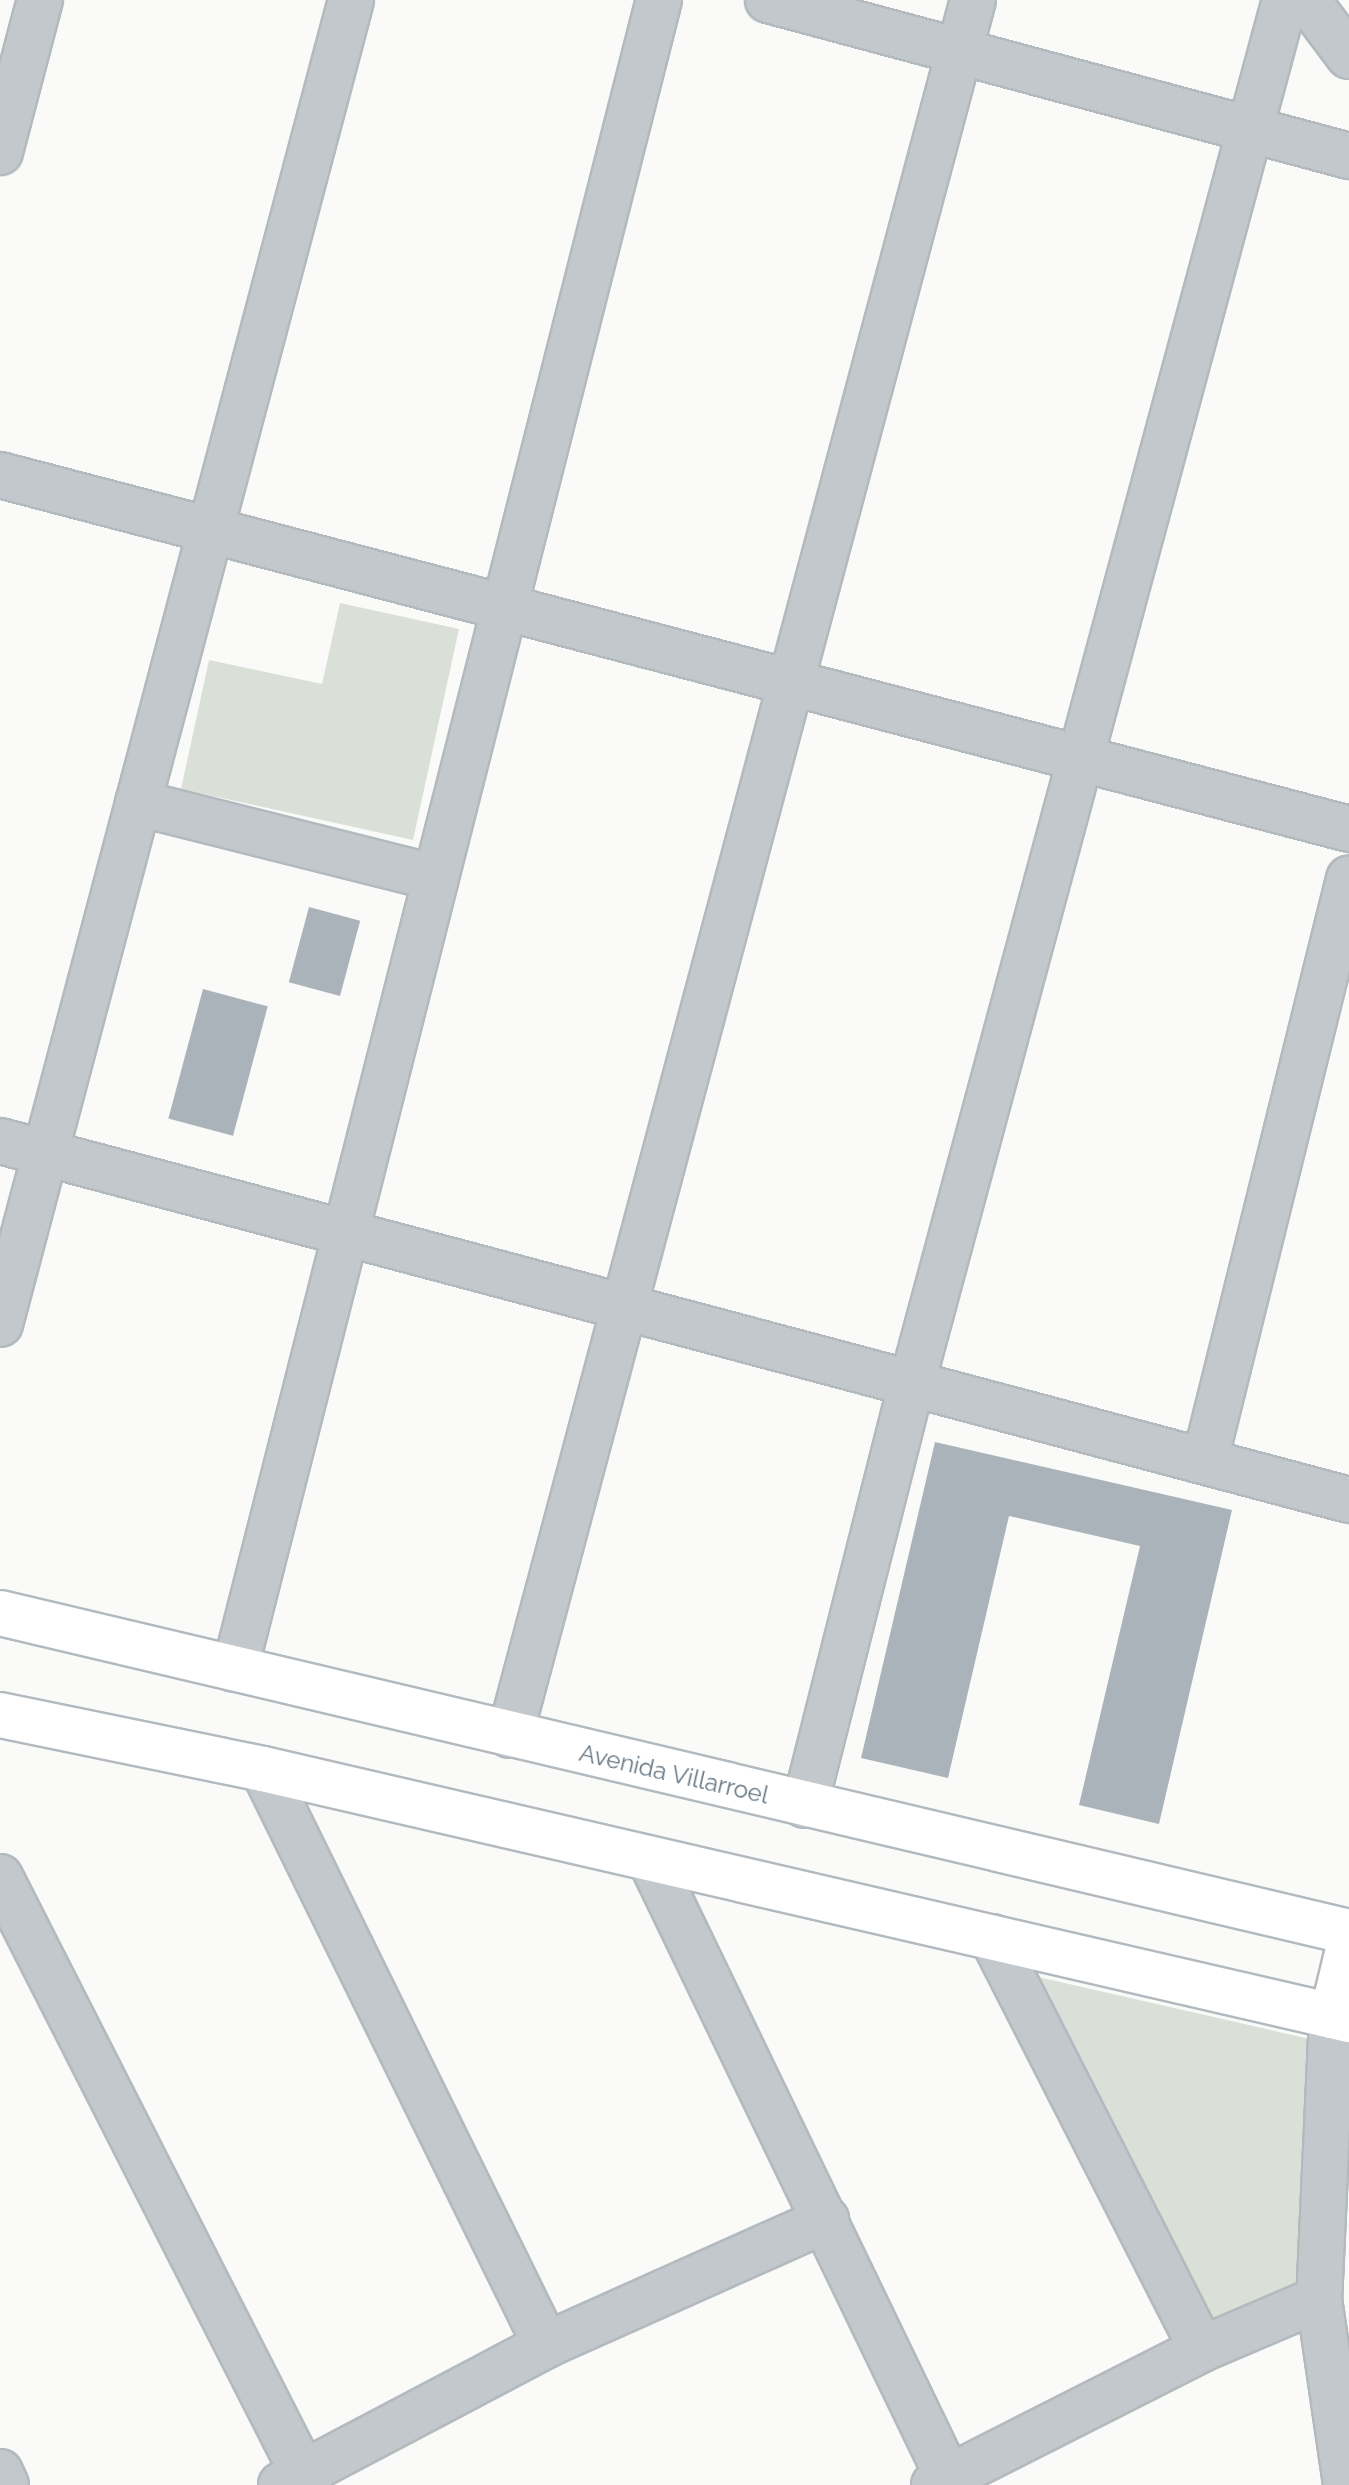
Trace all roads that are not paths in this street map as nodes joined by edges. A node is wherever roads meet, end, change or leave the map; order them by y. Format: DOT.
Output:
graph roads {
  1 [pos="40,0"];
  2 [pos="351,0"];
  3 [pos="659,0"];
  4 [pos="768,0"];
  5 [pos="973,0"];
  6 [pos="1285,0"];
  7 [pos="1307,0"];
  8 [pos="960,50"];
  9 [pos="1349,56"];
  10 [pos="1251,126"];
  11 [pos="0,152"];
  12 [pos="1349,156"];
  13 [pos="0,475"];
  14 [pos="211,530"];
  15 [pos="504,607"];
  16 [pos="791,683"];
  17 [pos="1085,760"];
  18 [pos="138,803"];
  19 [pos="1349,829"];
  20 [pos="436,878"];
  21 [pos="1349,879"];
  22 [pos="0,1141"];
  23 [pos="45,1153"];
  24 [pos="345,1233"];
  25 [pos="624,1307"];
  26 [pos="0,1324"];
  27 [pos="912,1383"];
  28 [pos="1205,1460"];
  29 [pos="1349,1500"];
  30 [pos="0,1613"];
  31 [pos="235,1669"];
  32 [pos="3,1723"];
  33 [pos="510,1735"];
  34 [pos="263,1769"];
  35 [pos="805,1805"];
  36 [pos="650,1859"];
  37 [pos="0,1877"];
  38 [pos="1349,1932"];
  39 [pos="992,1937"];
  40 [pos="1349,1945"];
  41 [pos="1340,2018"];
  42 [pos="826,2220"];
  43 [pos="1319,2299"];
  44 [pos="546,2345"];
  45 [pos="1202,2349"];
  46 [pos="0,2472"];
  47 [pos="298,2481"];
  48 [pos="945,2483"];
  49 [pos="6,2485"];
  50 [pos="1346,2485"];
  1 -- 11 [label="street"];
  2 -- 14 [label="street"];
  3 -- 15 [label="street"];
  4 -- 8 [label="street"];
  5 -- 8 [label="street"];
  6 -- 10 [label="street"];
  7 -- 9 [label="street"];
  8 -- 10 [label="street"];
  8 -- 16 [label="street"];
  10 -- 12 [label="street"];
  10 -- 17 [label="street"];
  13 -- 14 [label="street"];
  14 -- 15 [label="street"];
  14 -- 18 [label="street"];
  15 -- 16 [label="street"];
  15 -- 20 [label="street"];
  16 -- 17 [label="street"];
  16 -- 25 [label="street"];
  17 -- 19 [label="street"];
  17 -- 27 [label="street"];
  18 -- 20 [label="street"];
  18 -- 23 [label="street"];
  20 -- 24 [label="street"];
  21 -- 28 [label="street"];
  22 -- 23 [label="street"];
  23 -- 24 [label="street"];
  23 -- 26 [label="street"];
  24 -- 25 [label="street"];
  24 -- 31 [label="street"];
  25 -- 27 [label="street"];
  25 -- 33 [label="street"];
  27 -- 28 [label="street"];
  27 -- 35 [label="street"];
  28 -- 29 [label="street"];
  30 -- 31 [label="main road, Avenida Villarroel"];
  31 -- 33 [label="main road, Avenida Villarroel"];
  32 -- 34 [label="main road"];
  33 -- 35 [label="main road, Avenida Villarroel"];
  34 -- 36 [label="main road"];
  34 -- 44 [label="street"];
  35 -- 38 [label="main road, Avenida Villarroel"];
  36 -- 39 [label="main road"];
  36 -- 42 [label="street"];
  37 -- 47 [label="street"];
  39 -- 41 [label="main road"];
  39 -- 45 [label="street"];
  40 -- 41 [label="main road"];
  41 -- 43 [label="street"];
  42 -- 44 [label="street"];
  42 -- 48 [label="street"];
  43 -- 45 [label="street"];
  43 -- 50 [label="street"];
  44 -- 47 [label="street"];
  45 -- 48 [label="street"];
  46 -- 49 [label="street"];
}
